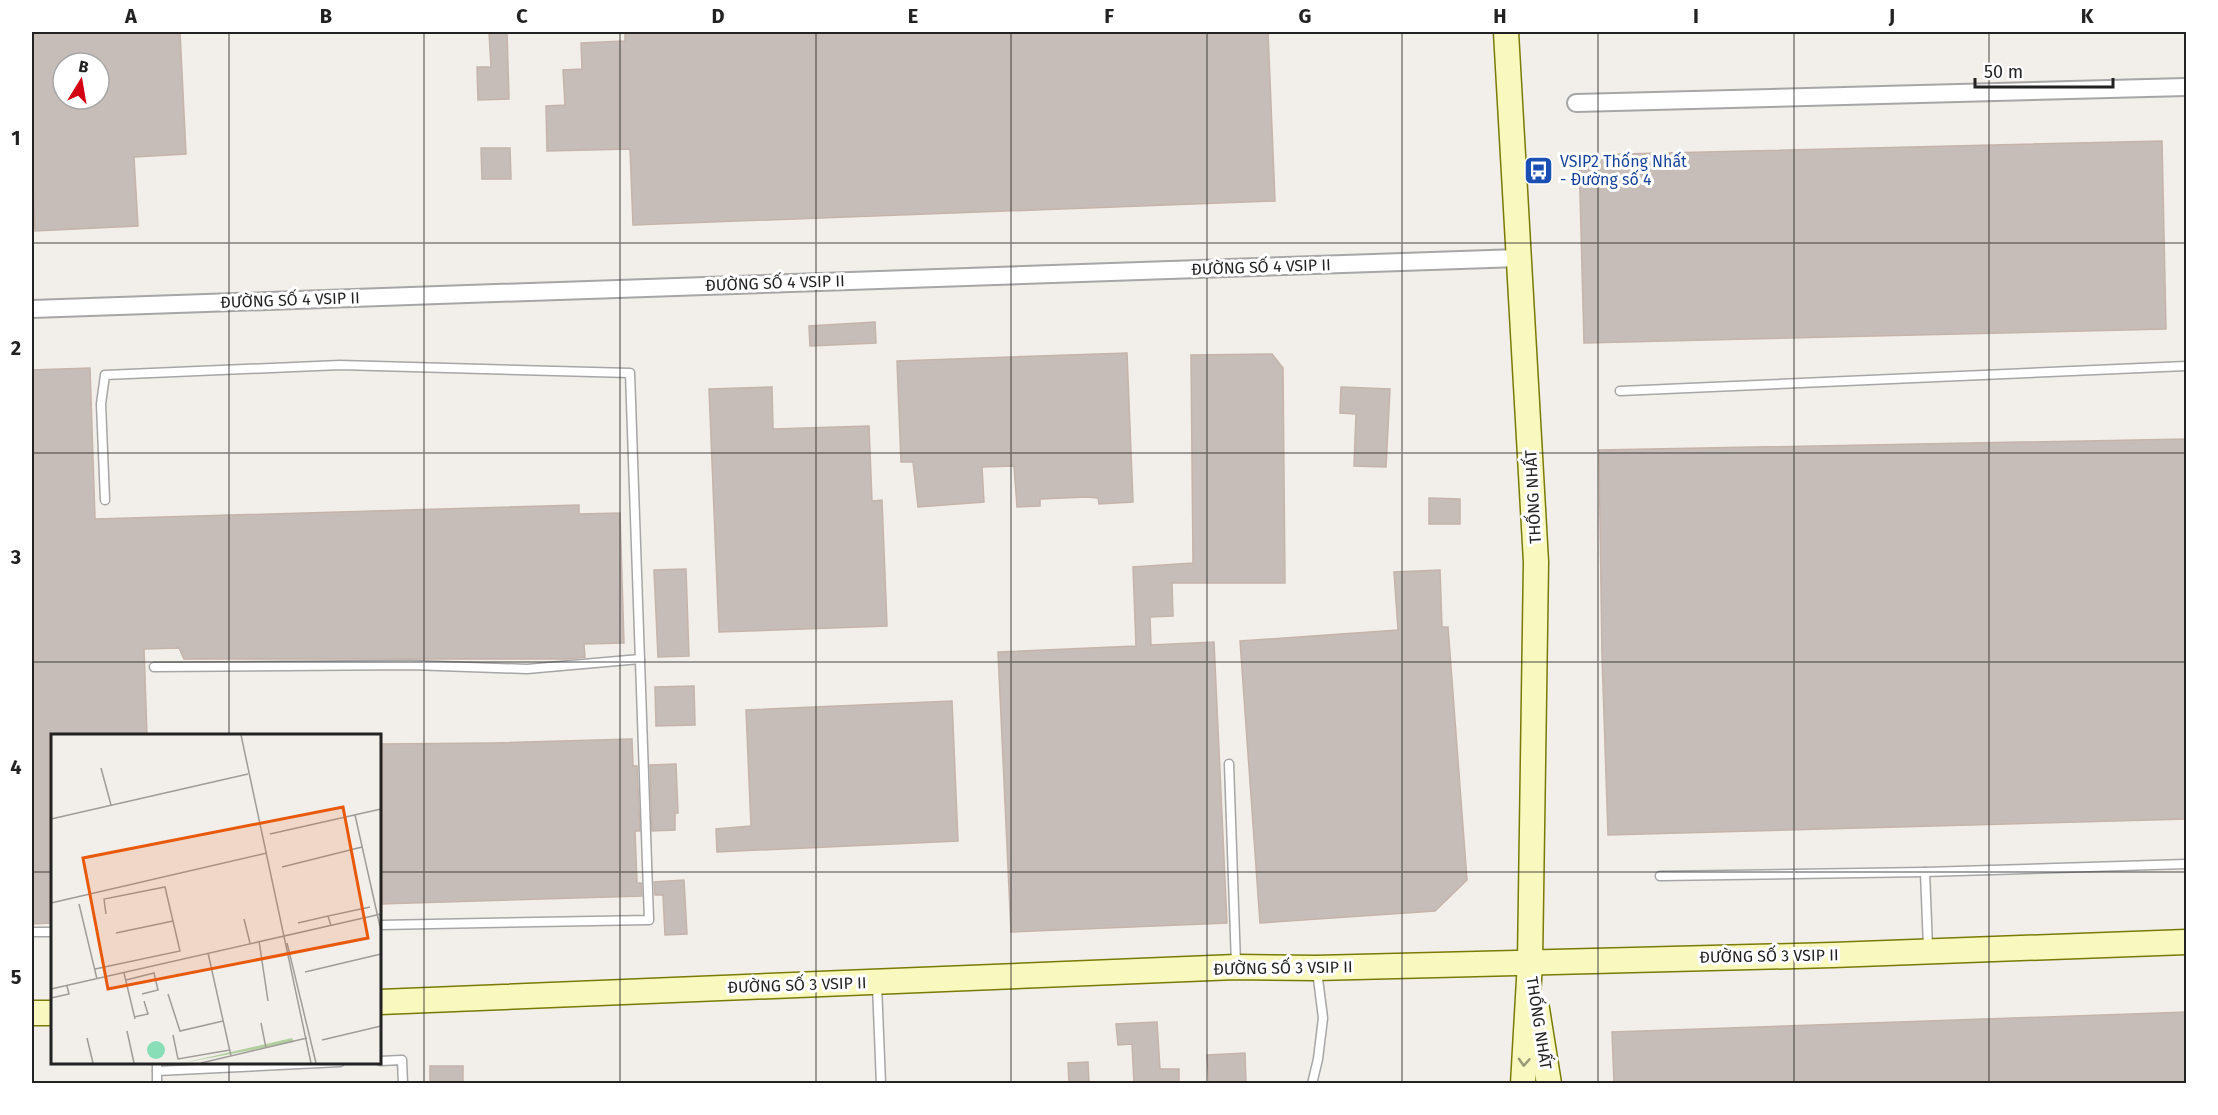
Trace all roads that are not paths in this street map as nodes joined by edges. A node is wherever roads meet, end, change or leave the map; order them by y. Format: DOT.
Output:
graph roads {
  1 [pos="1506,32"];
  2 [pos="2187,87"];
  3 [pos="1576,103"];
  4 [pos="1519,258"];
  5 [pos="32,309"];
  6 [pos="2187,366"];
  7 [pos="1620,391"];
  8 [pos="105,500"];
  9 [pos="640,659"];
  10 [pos="154,667"];
  11 [pos="1230,764"];
  12 [pos="2187,864"];
  13 [pos="1924,872"];
  14 [pos="1660,876"];
  15 [pos="381,925"];
  16 [pos="32,932"];
  17 [pos="51,932"];
  18 [pos="2187,942"];
  19 [pos="1928,951"];
  20 [pos="1530,962"];
  21 [pos="1236,968"];
  22 [pos="1317,968"];
  23 [pos="876,981"];
  24 [pos="381,1002"];
  25 [pos="32,1013"];
  26 [pos="51,1013"];
  27 [pos="381,1061"];
  28 [pos="248,1064"];
  29 [pos="157,1066"];
  30 [pos="157,1083"];
  31 [pos="403,1083"];
  32 [pos="880,1083"];
  33 [pos="1312,1083"];
  34 [pos="1523,1083"];
  35 [pos="1549,1083"];
  1 -- 4 [label="street, THỐNG NHẤT"];
  2 -- 3 [label="street"];
  4 -- 5 [label="street, ĐƯỜNG SỐ 4 VSIP II"];
  4 -- 20 [label="street, THỐNG NHẤT"];
  6 -- 7 [label="lane"];
  8 -- 9 [label="lane"];
  9 -- 10 [label="lane"];
  9 -- 15 [label="lane"];
  11 -- 21 [label="lane"];
  12 -- 13 [label="lane"];
  13 -- 14 [label="lane"];
  13 -- 19 [label="lane"];
  16 -- 17 [label="lane"];
  18 -- 19 [label="street, ĐƯỜNG SỐ 3 VSIP II"];
  19 -- 20 [label="street, ĐƯỜNG SỐ 3 VSIP II"];
  20 -- 22 [label="street, ĐƯỜNG SỐ 3 VSIP II"];
  20 -- 34 [label="street, THỐNG NHẤT, one-way"];
  20 -- 35 [label="street, THỐNG NHẤT"];
  21 -- 22 [label="street, ĐƯỜNG SỐ 3 VSIP II"];
  21 -- 23 [label="street, ĐƯỜNG SỐ 3 VSIP II"];
  22 -- 33 [label="lane"];
  23 -- 24 [label="street, ĐƯỜNG SỐ 3 VSIP II"];
  23 -- 32 [label="lane"];
  25 -- 26 [label="street"];
  27 -- 31 [label="lane"];
  28 -- 29 [label="lane"];
  29 -- 30 [label="lane"];
}
